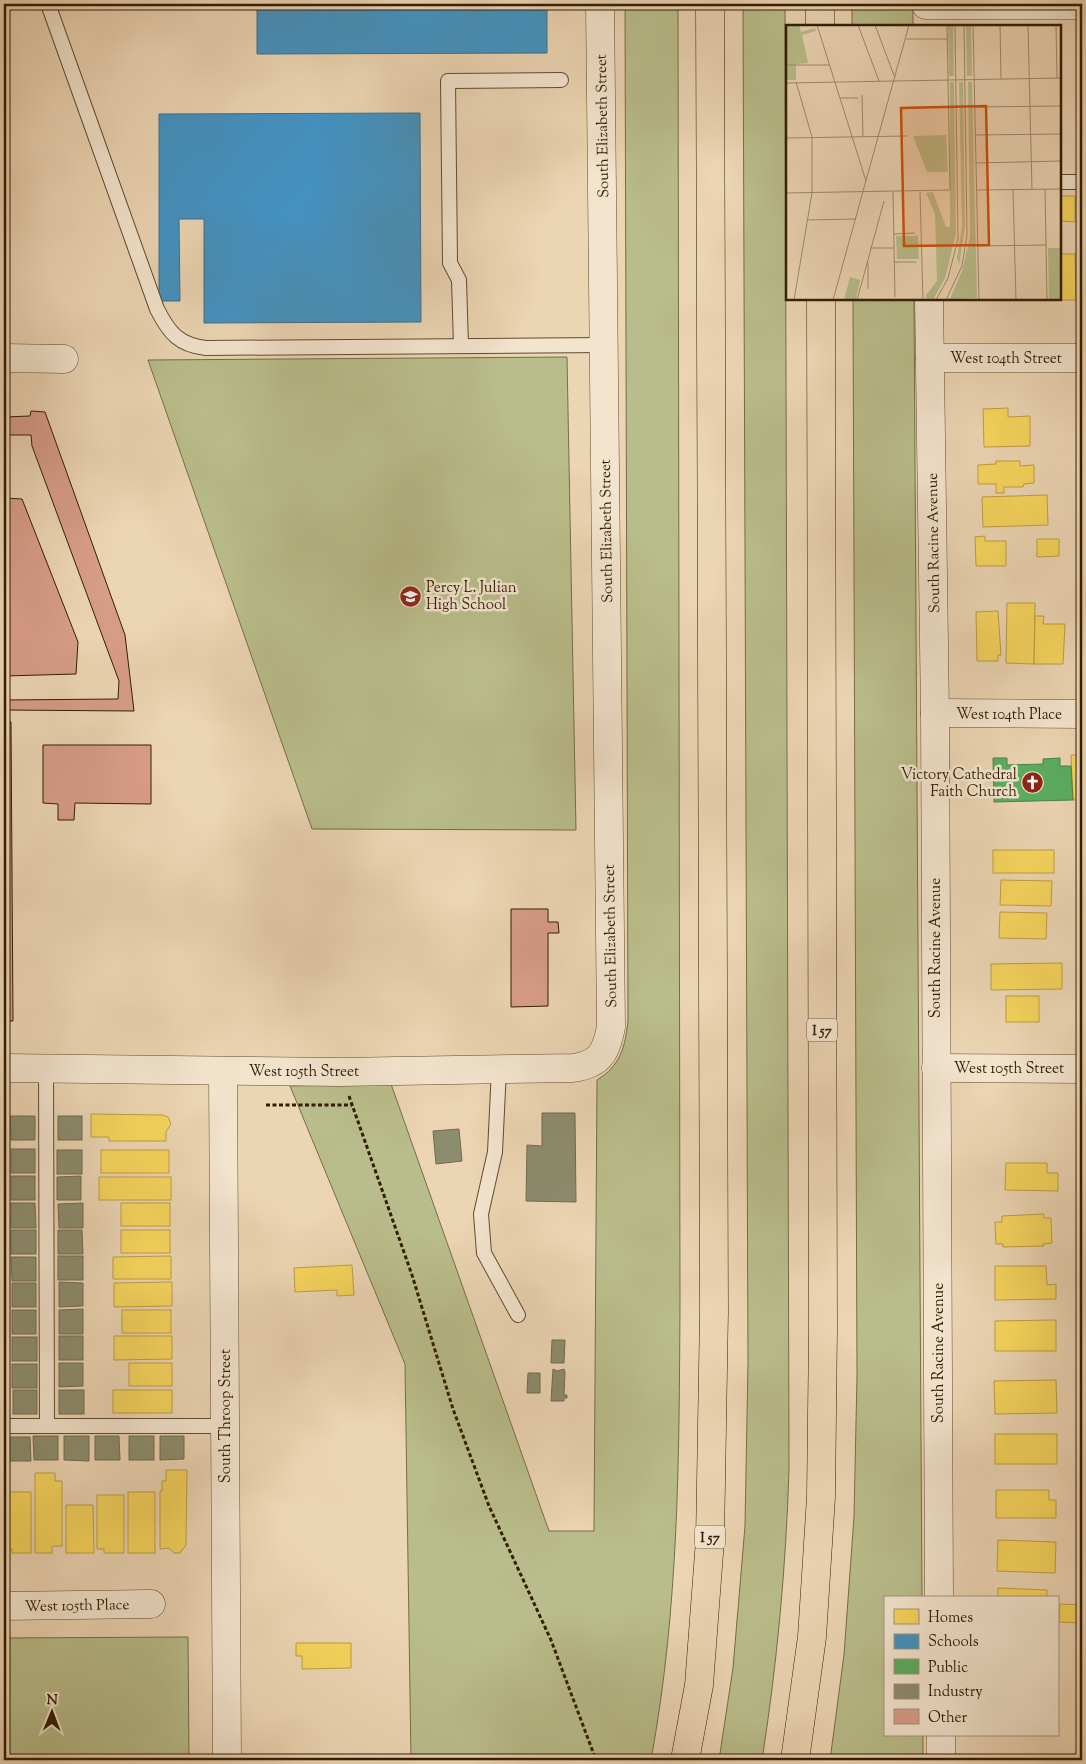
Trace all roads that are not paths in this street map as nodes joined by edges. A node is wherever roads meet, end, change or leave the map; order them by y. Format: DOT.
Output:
graph roads {
  1 [pos="48,4"];
  2 [pos="600,4"];
  3 [pos="710,4"];
  4 [pos="820,4"];
  5 [pos="1082,5"];
  6 [pos="926,12"];
  7 [pos="820,25"];
  8 [pos="561,80"];
  9 [pos="1061,182"];
  10 [pos="1082,182"];
  11 [pos="820,300"];
  12 [pos="929,300"];
  13 [pos="604,345"];
  14 [pos="461,346"];
  15 [pos="4,358"];
  16 [pos="930,358"];
  17 [pos="1082,358"];
  18 [pos="64,359"];
  19 [pos="935,713"];
  20 [pos="1082,714"];
  21 [pos="601,1056"];
  22 [pos="4,1068"];
  23 [pos="46,1068"];
  24 [pos="936,1068"];
  25 [pos="499,1069"];
  26 [pos="1082,1069"];
  27 [pos="223,1071"];
  28 [pos="518,1315"];
  29 [pos="4,1426"];
  30 [pos="47,1426"];
  31 [pos="225,1426"];
  32 [pos="940,1596"];
  33 [pos="151,1604"];
  34 [pos="4,1606"];
  35 [pos="940,1736"];
  36 [pos="226,1760"];
  37 [pos="685,1760"];
  38 [pos="795,1760"];
  39 [pos="941,1760"];
  1 -- 14 [label="lane"];
  2 -- 13 [label="street, South Elizabeth Street"];
  3 -- 37 [label="highway, I 57"];
  4 -- 7 [label="highway"];
  5 -- 6 [label="street"];
  8 -- 14 [label="lane"];
  9 -- 10 [label="lane"];
  11 -- 38 [label="highway, I 57"];
  12 -- 16 [label="street, South Racine Avenue"];
  13 -- 14 [label="lane"];
  13 -- 21 [label="street, South Elizabeth Street"];
  15 -- 18 [label="street"];
  16 -- 17 [label="street, West 104th Street"];
  16 -- 19 [label="street, South Racine Avenue"];
  19 -- 20 [label="street, West 104th Place"];
  19 -- 24 [label="street, South Racine Avenue"];
  21 -- 25 [label="street, West 105th Street"];
  22 -- 23 [label="street, West 105th Street"];
  23 -- 27 [label="street, West 105th Street"];
  23 -- 30 [label="lane"];
  24 -- 26 [label="street, West 105th Street"];
  24 -- 32 [label="street, South Racine Avenue"];
  25 -- 27 [label="street, West 105th Street"];
  25 -- 28 [label="lane"];
  27 -- 31 [label="street, South Throop Street"];
  29 -- 30 [label="lane"];
  30 -- 31 [label="lane"];
  31 -- 36 [label="street, South Throop Street"];
  33 -- 34 [label="street, West 105th Place"];
  35 -- 39 [label="street"];
}
